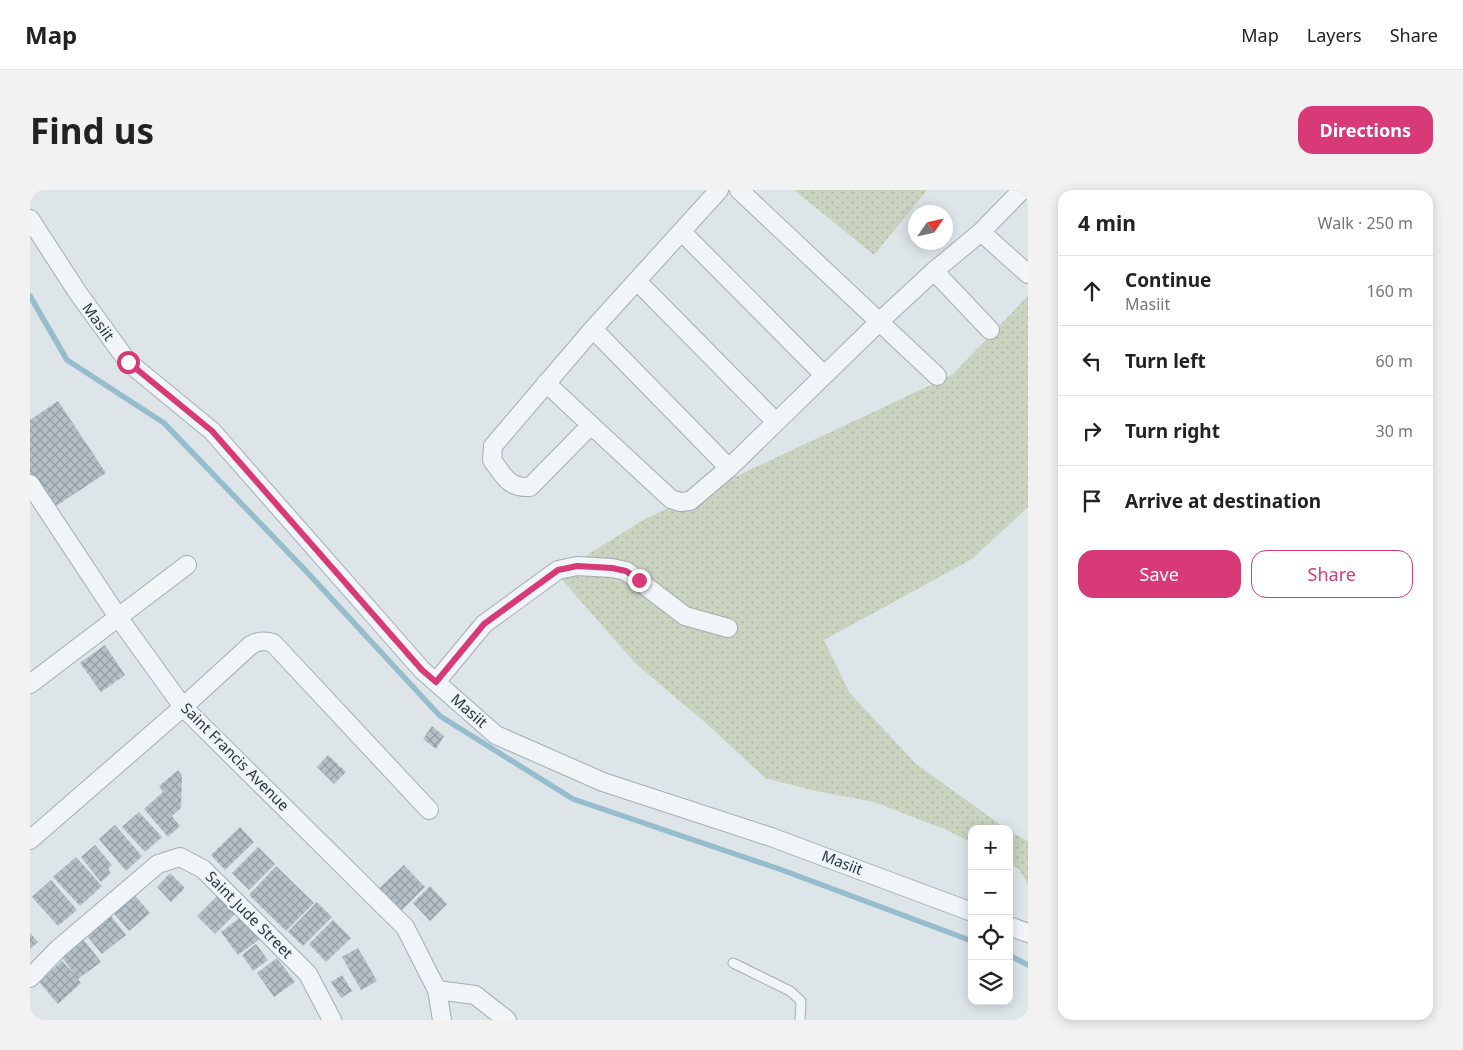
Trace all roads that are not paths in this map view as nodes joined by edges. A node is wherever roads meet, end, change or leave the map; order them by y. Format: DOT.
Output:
graph roads {
  1 [pos="719,190"];
  2 [pos="739,190"];
  3 [pos="1022,190"];
  4 [pos="30,219"];
  5 [pos="682,232"];
  6 [pos="981,232"];
  7 [pos="934,271"];
  8 [pos="1028,274"];
  9 [pos="637,281"];
  10 [pos="879,322"];
  11 [pos="593,329"];
  12 [pos="990,330"];
  13 [pos="824,375"];
  14 [pos="937,376"];
  15 [pos="546,383"];
  16 [pos="776,422"];
  17 [pos="591,425"];
  18 [pos="728,468"];
  19 [pos="30,484"];
  20 [pos="187,565"];
  21 [pos="118,617"];
  22 [pos="728,628"];
  23 [pos="436,682"];
  24 [pos="30,684"];
  25 [pos="183,707"];
  26 [pos="429,810"];
  27 [pos="30,840"];
  28 [pos="968,910"];
  29 [pos="1013,927"];
  30 [pos="1028,933"];
  31 [pos="733,963"];
  32 [pos="30,978"];
  33 [pos="437,990"];
  34 [pos="332,1020"];
  35 [pos="442,1020"];
  36 [pos="507,1020"];
  37 [pos="800,1020"];
  1 -- 5 [label="street"];
  2 -- 10 [label="street"];
  3 -- 6 [label="street"];
  4 -- 23 [label="street, Masiit"];
  5 -- 9 [label="street"];
  5 -- 13 [label="street"];
  6 -- 7 [label="street"];
  6 -- 8 [label="street"];
  7 -- 10 [label="street"];
  7 -- 12 [label="street"];
  9 -- 11 [label="street"];
  9 -- 16 [label="street"];
  10 -- 13 [label="street"];
  10 -- 14 [label="street"];
  11 -- 15 [label="street"];
  11 -- 18 [label="street"];
  13 -- 16 [label="street"];
  15 -- 17 [label="street"];
  15 -- 17 [label="street"];
  16 -- 18 [label="street"];
  17 -- 18 [label="street"];
  19 -- 21 [label="street, Saint Francis Avenue"];
  20 -- 21 [label="street"];
  21 -- 24 [label="street"];
  21 -- 25 [label="street, Saint Francis Avenue"];
  22 -- 23 [label="street"];
  23 -- 28 [label="street, Masiit"];
  25 -- 26 [label="street"];
  25 -- 27 [label="street"];
  25 -- 33 [label="street, Saint Francis Avenue"];
  29 -- 30 [label="street"];
  31 -- 37 [label="lane"];
  32 -- 34 [label="street, Saint Jude Street"];
  33 -- 35 [label="street, Saint Francis Avenue"];
  33 -- 36 [label="street"];
}
